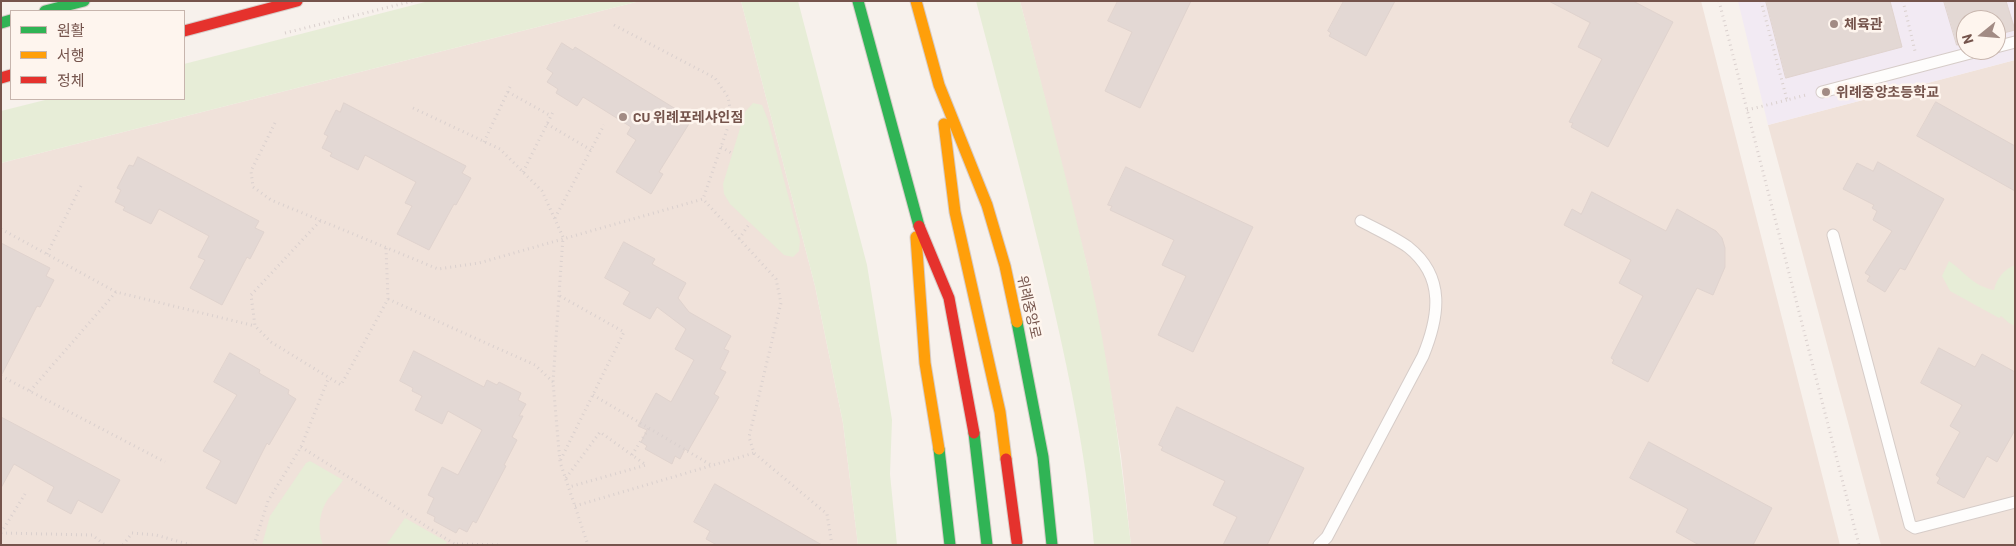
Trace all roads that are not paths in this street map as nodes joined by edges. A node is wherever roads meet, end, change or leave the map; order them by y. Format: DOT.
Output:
graph roads {
  1 [pos="84,1"];
  2 [pos="297,1"];
  3 [pos="858,1"];
  4 [pos="916,1"];
  5 [pos="50,10"];
  6 [pos="185,31"];
  7 [pos="1956,57"];
  8 [pos="939,85"];
  9 [pos="1822,92"];
  10 [pos="915,218"];
  11 [pos="1361,221"];
  12 [pos="1832,234"];
  13 [pos="2015,502"];
  14 [pos="1017,542"];
  15 [pos="1324,542"];
  16 [pos="950,545"];
  17 [pos="988,545"];
  18 [pos="1052,545"];
  1 -- 5 [label="main road"];
  2 -- 6 [label="main road"];
  3 -- 10 [label="main road"];
  4 -- 8 [label="main road, 위례중앙로"];
  7 -- 9 [label="lane"];
  8 -- 14 [label="main road, 위례중앙로"];
  8 -- 18 [label="main road, 위례중앙로"];
  10 -- 16 [label="main road"];
  10 -- 17 [label="main road"];
  11 -- 15 [label="lane"];
  12 -- 13 [label="lane"];
}
